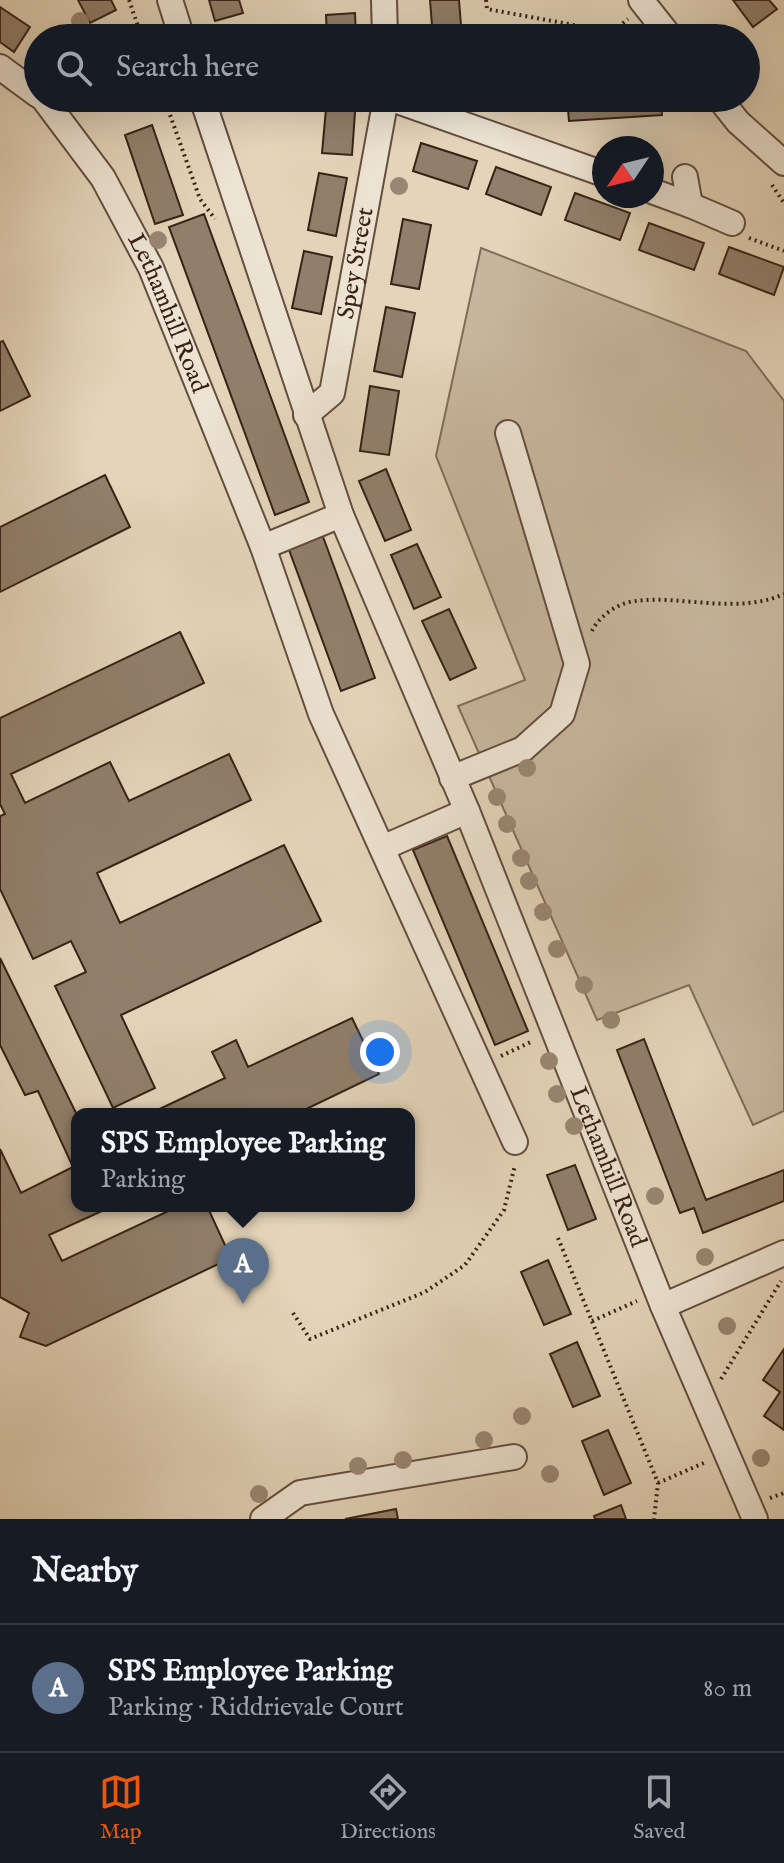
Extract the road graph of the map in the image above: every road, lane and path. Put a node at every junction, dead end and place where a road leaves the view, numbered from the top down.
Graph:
1 (129, 0) edge
2 (170, 0) edge
3 (384, 0) edge
4 (486, 0) edge
5 (644, 3) edge
6 (137, 24) edge
7 (178, 24) edge
8 (385, 24) edge
9 (569, 24) edge
10 (621, 24) edge
11 (660, 24) edge
12 (0, 67) edge
13 (24, 84) edge
14 (52, 112) edge
15 (207, 112) edge
16 (385, 112) edge
17 (428, 112) edge
18 (730, 112) edge
19 (784, 163) edge
20 (592, 170) edge
21 (685, 177) dead end
22 (664, 195) edge
23 (690, 205) junction
24 (732, 223) joint
25 (784, 251) edge
26 (306, 415) junction
27 (508, 433) dead end
28 (341, 515) junction
29 (263, 547) junction
30 (784, 594) edge
31 (577, 664) junction
32 (452, 778) junction
33 (467, 811) junction
34 (382, 848) junction
35 (515, 1142) joint
36 (558, 1238) dead end
37 (784, 1253) edge
38 (784, 1276) edge
39 (660, 1300) junction
40 (293, 1313) dead end
41 (592, 1321) junction
42 (705, 1405) junction
43 (727, 1454) junction
44 (514, 1457) dead end
45 (658, 1483) junction
46 (263, 1519) edge
47 (654, 1519) edge
48 (755, 1519) edge

1 - 6 path
2 - 7 street
3 - 8 street
4 - 9 path
5 - 10 path
5 - 11 street
12 - 13 street, Lethamhill Road
14 - 29 street, Lethamhill Road
15 - 26 street, Lethamhill Road
16 - 26 street, Spey Street
17 - 20 street, Spey Street
18 - 19 street
21 - 23 street
22 - 23 street
23 - 24 street
24 - 25 path
26 - 28 street, Lethamhill Road
27 - 31 street
28 - 29 street
28 - 32 street, Lethamhill Road
29 - 34 street, Lethamhill Road
30 - 31 path
31 - 32 street
32 - 33 street, Lethamhill Road
33 - 34 street
33 - 39 street, Lethamhill Road
34 - 35 street, Lethamhill Road
35 - 40 path
36 - 41 path
37 - 39 street
38 - 42 path
39 - 41 path
39 - 42 street, Lethamhill Road
41 - 45 path
42 - 43 street, Lethamhill Road
43 - 45 path
43 - 48 street, Lethamhill Road
44 - 46 street
45 - 47 path

